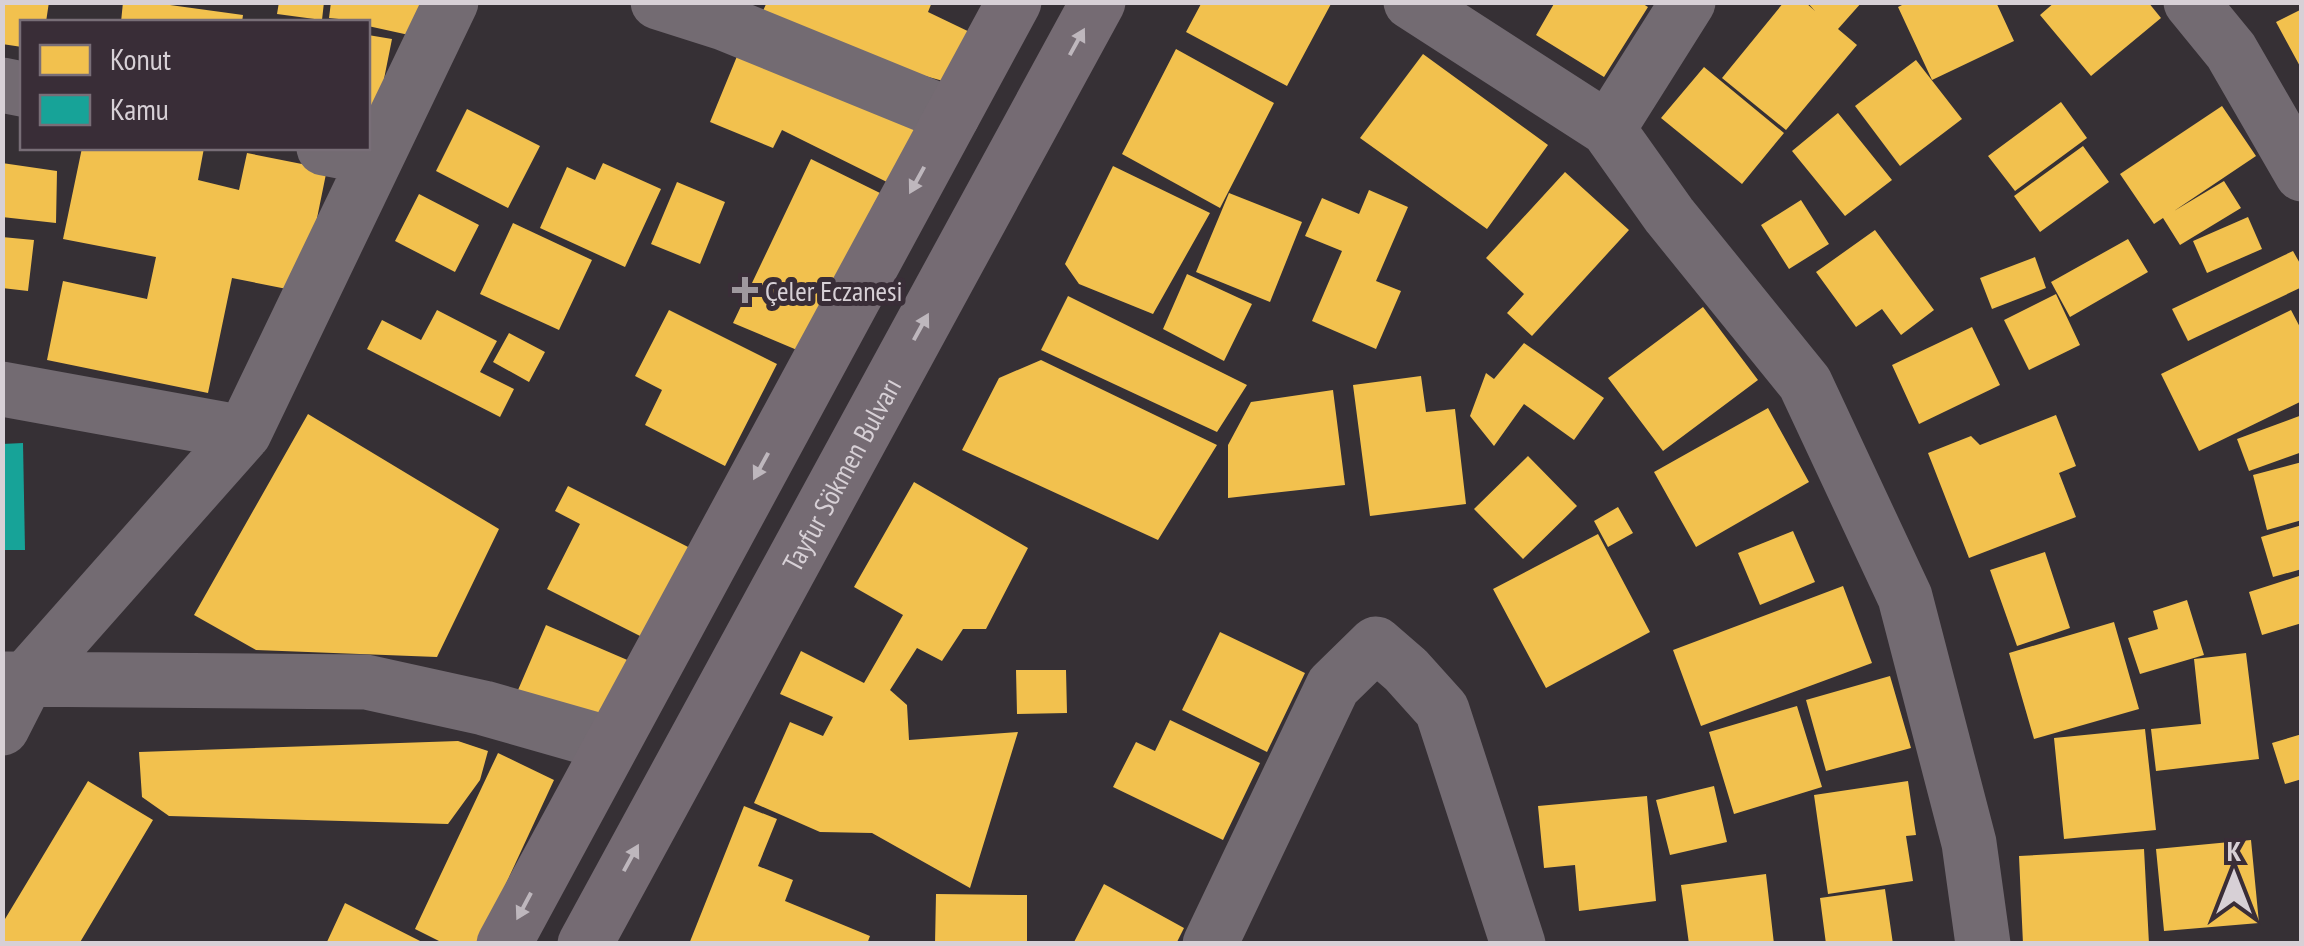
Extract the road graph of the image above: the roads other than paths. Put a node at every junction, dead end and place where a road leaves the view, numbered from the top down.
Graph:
1 (451, 2) edge
2 (658, 2) edge
3 (1014, 2) edge
4 (1098, 2) edge
5 (1410, 2) edge
6 (1688, 2) edge
7 (2191, 2) edge
8 (952, 116) junction
9 (370, 122) edge
10 (1608, 128) junction
11 (350, 152) edge
12 (2302, 174) edge
13 (2, 389) edge
14 (244, 434) junction
15 (15, 678) edge
16 (2, 728) edge
17 (610, 744) junction
18 (593, 941) edge
19 (504, 944) edge
20 (1210, 944) edge
21 (1518, 944) edge
22 (1984, 944) edge

1 - 9 street
2 - 8 street
3 - 8 main road
18 -> 4 main road, Tayfur Sökmen Bulvarı
5 - 10 street
6 - 10 street
7 - 12 street
8 -> 17 main road
10 - 22 street
11 - 14 street
13 - 14 street
14 - 15 street
15 - 16 street
15 - 17 street
17 -> 19 main road
20 - 21 street

